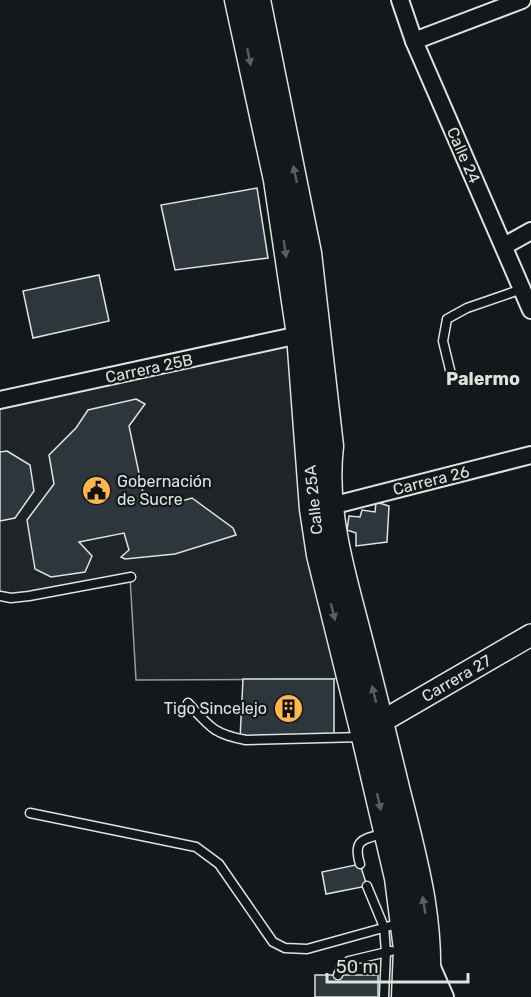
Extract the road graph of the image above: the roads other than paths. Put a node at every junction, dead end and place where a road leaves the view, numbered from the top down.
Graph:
1 (237, 0) edge
2 (258, 0) edge
3 (399, 0) edge
4 (522, 0) edge
5 (414, 41) junction
6 (531, 231) edge
7 (504, 246) junction
8 (522, 289) junction
9 (531, 310) edge
10 (299, 335) junction
11 (451, 374) dead end
12 (0, 400) edge
13 (531, 455) edge
14 (328, 472) junction
15 (331, 506) junction
16 (130, 577) dead end
17 (0, 596) edge
18 (531, 635) edge
19 (188, 703) dead end
20 (373, 729) junction
21 (30, 813) dead end
22 (386, 833) junction
23 (360, 864) dead end
24 (367, 886) dead end
25 (394, 925) junction
26 (396, 950) junction
27 (430, 963) junction
28 (338, 975) dead end
29 (384, 997) edge
30 (404, 997) edge
31 (427, 997) edge
32 (445, 997) edge

1 -> 10 main road, Calle 25A
14 -> 2 main road, Calle 25A
3 - 5 street, Calle 24
4 - 5 street
5 - 7 street, Calle 24
6 - 7 street
7 - 8 street, Calle 24
8 - 9 street, Calle 24
8 - 11 lane
10 - 12 street, Carrera 25B
10 - 14 main road
10 -> 20 main road, Calle 25A
13 - 15 street, Carrera 26
14 - 15 main road, Calle 25A
20 -> 15 main road, Calle 25A
16 - 17 lane
18 - 20 street, Carrera 27
19 - 20 lane
20 -> 22 main road, Calle 25A
27 -> 20 main road, Calle 25A
21 - 25 lane
22 - 23 lane
22 - 25 main road, Calle 25A
24 - 25 lane
25 - 26 main road, Calle 25A
26 - 28 lane
26 - 29 lane
26 - 30 main road, Calle 25A
27 - 31 main road, Calle 25A
27 - 32 street

